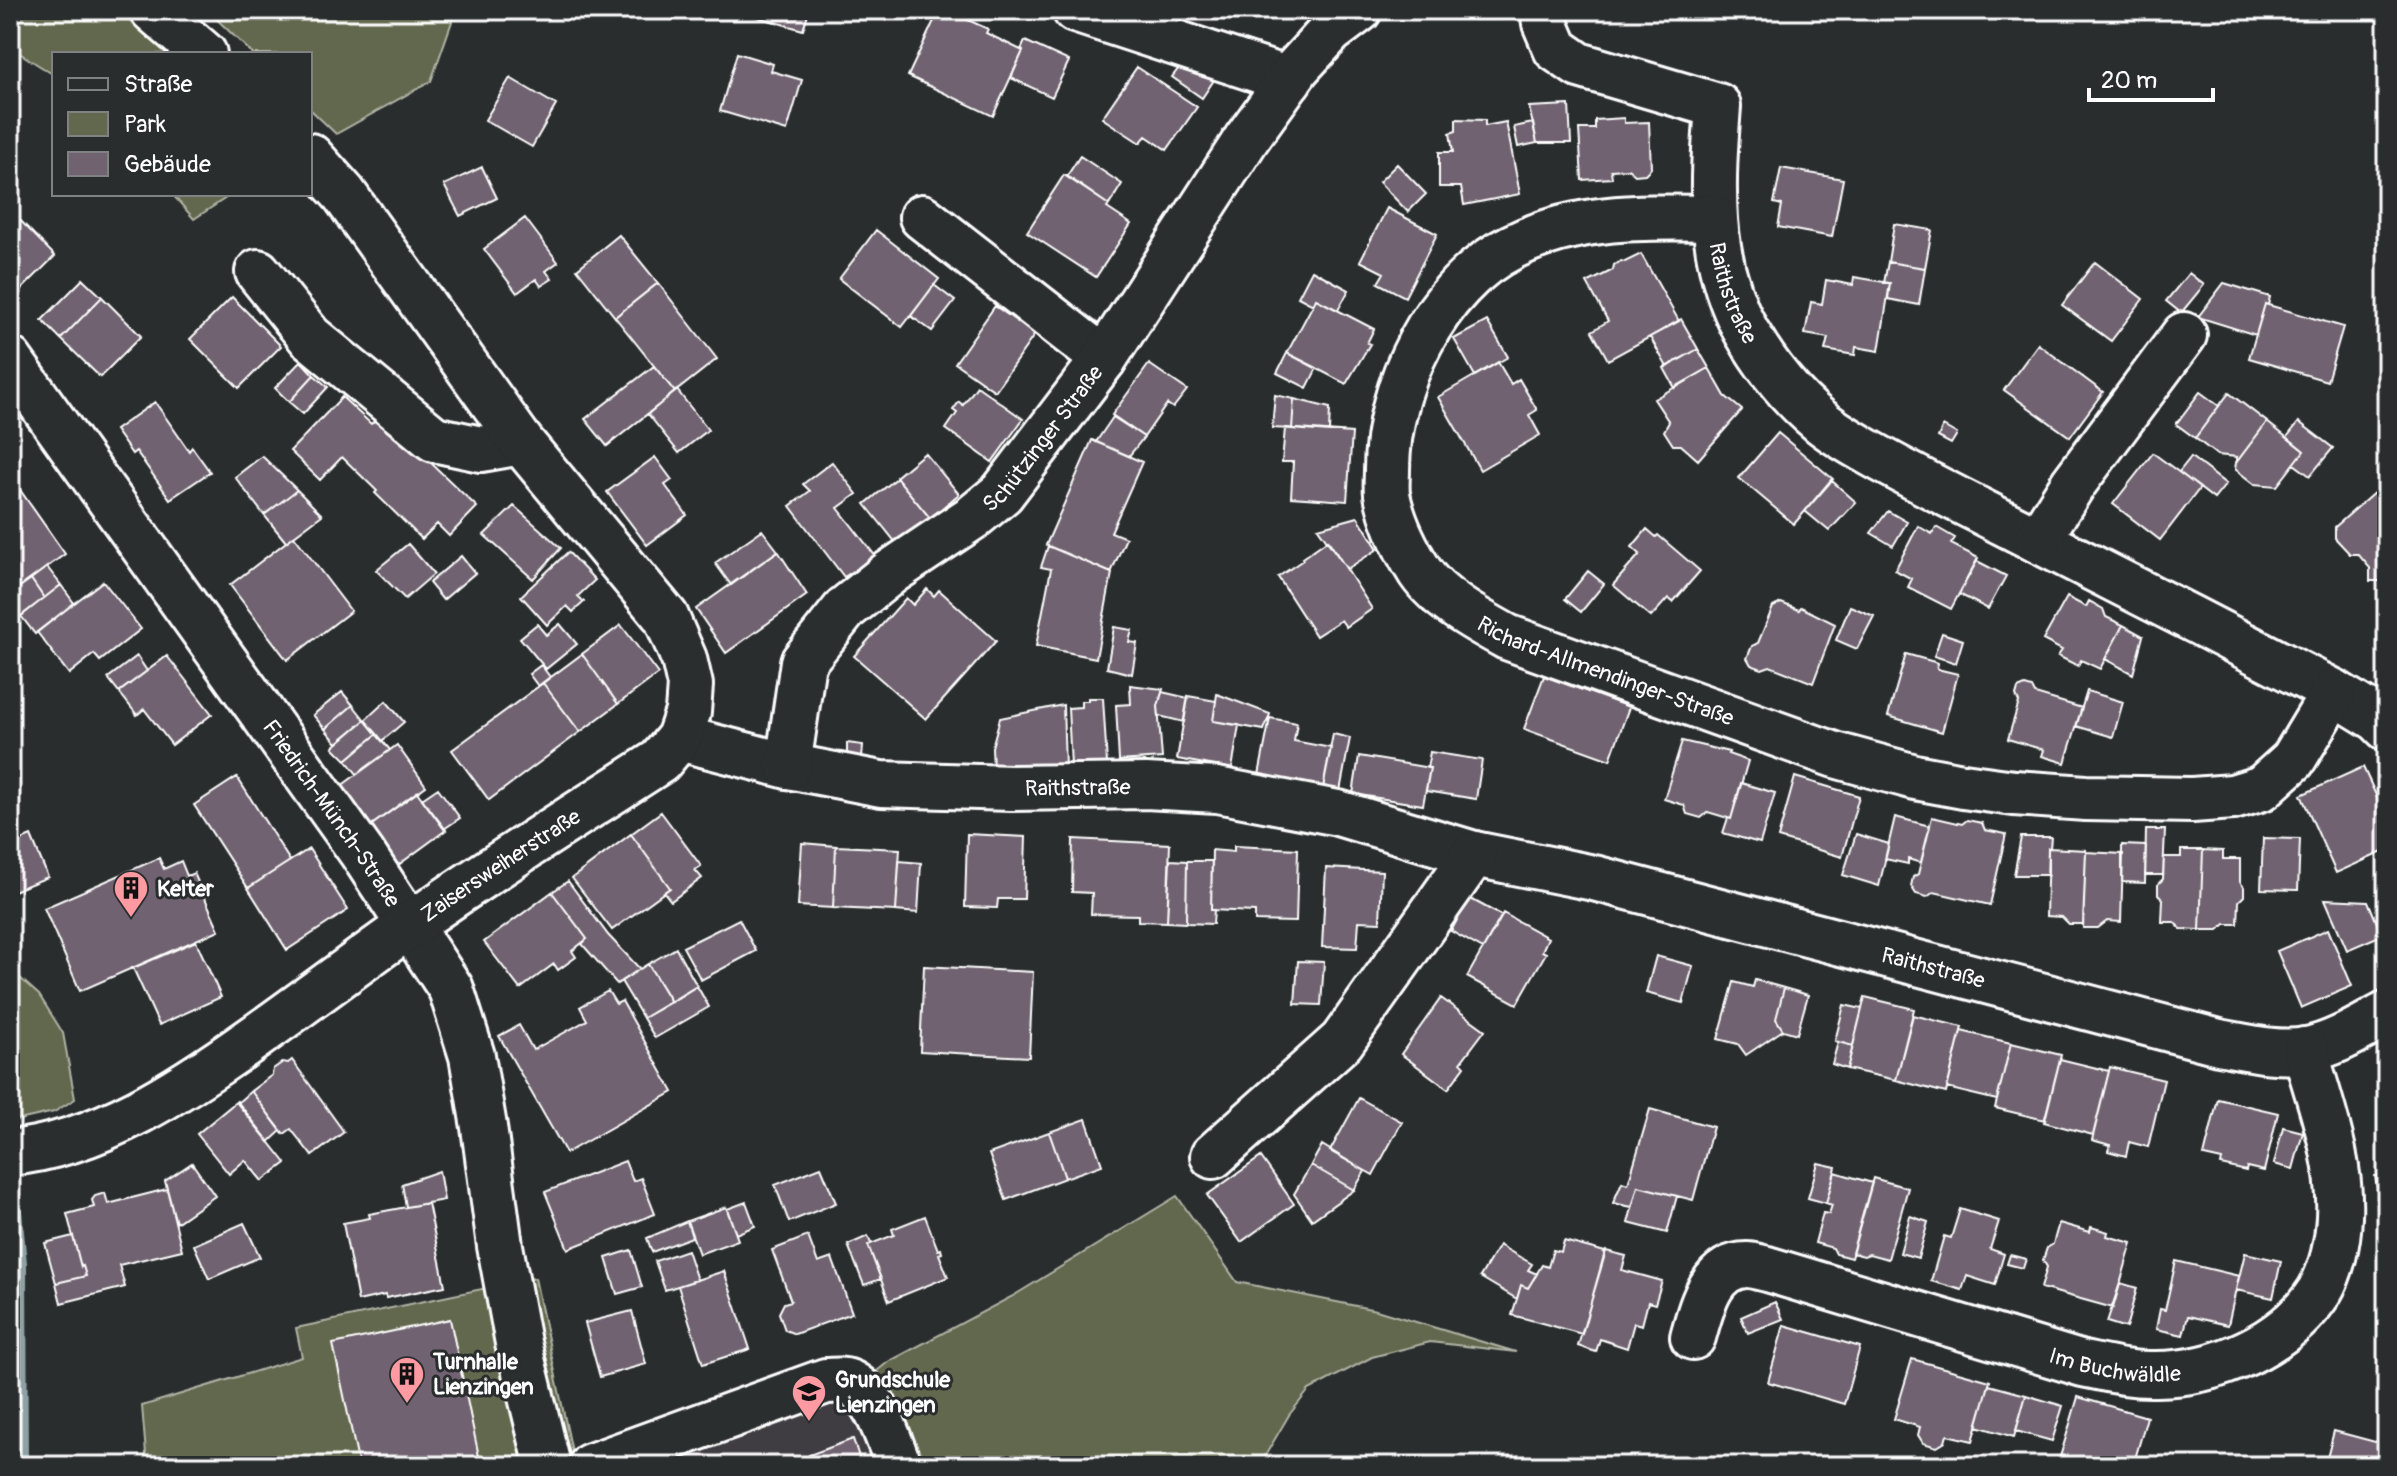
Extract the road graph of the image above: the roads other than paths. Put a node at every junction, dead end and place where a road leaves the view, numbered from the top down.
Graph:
1 (153, 10) edge
2 (1075, 10) edge
3 (1359, 10) edge
4 (1543, 10) edge
5 (202, 52) edge
6 (1289, 80) junction
7 (312, 158) edge
8 (922, 217) dead end
9 (1713, 218) junction
10 (258, 272) dead end
11 (2184, 335) dead end
12 (1104, 359) junction
13 (10, 360) edge
14 (521, 442) junction
15 (2038, 540) junction
16 (2334, 692) junction
17 (2384, 716) edge
18 (679, 738) junction
19 (788, 766) junction
20 (1474, 854) junction
21 (408, 926) junction
22 (2387, 1014) edge
23 (2305, 1050) junction
24 (12, 1153) edge
25 (1213, 1156) dead end
26 (1693, 1337) dead end
27 (548, 1466) edge
28 (591, 1466) edge
29 (899, 1466) edge

1 - 5 street
2 - 6 street
3 - 6 street, Schützinger Straße
4 - 9 street, Raithstraße
6 - 12 street, Schützinger Straße
7 - 14 street, Zaisersweiherstraße
8 - 12 street
9 - 15 street, Raithstraße
9 - 16 street, Richard-Allmendinger-Straße
10 - 14 street
11 - 15 street
12 - 19 street, Schützinger Straße
13 - 21 street, Friedrich-Münch-Straße
14 - 18 street, Zaisersweiherstraße
15 - 16 street, Raithstraße
16 - 17 street, Raithstraße
18 - 19 street, Raithstraße
18 - 21 street, Zaisersweiherstraße
19 - 20 street, Raithstraße
20 - 23 street, Raithstraße
20 - 25 street
21 - 24 street, Zaisersweiherstraße
21 - 27 street, Friedrich-Münch-Straße
22 - 23 street, Raithstraße
23 - 26 street, Im Buchwäldle
28 - 29 street

